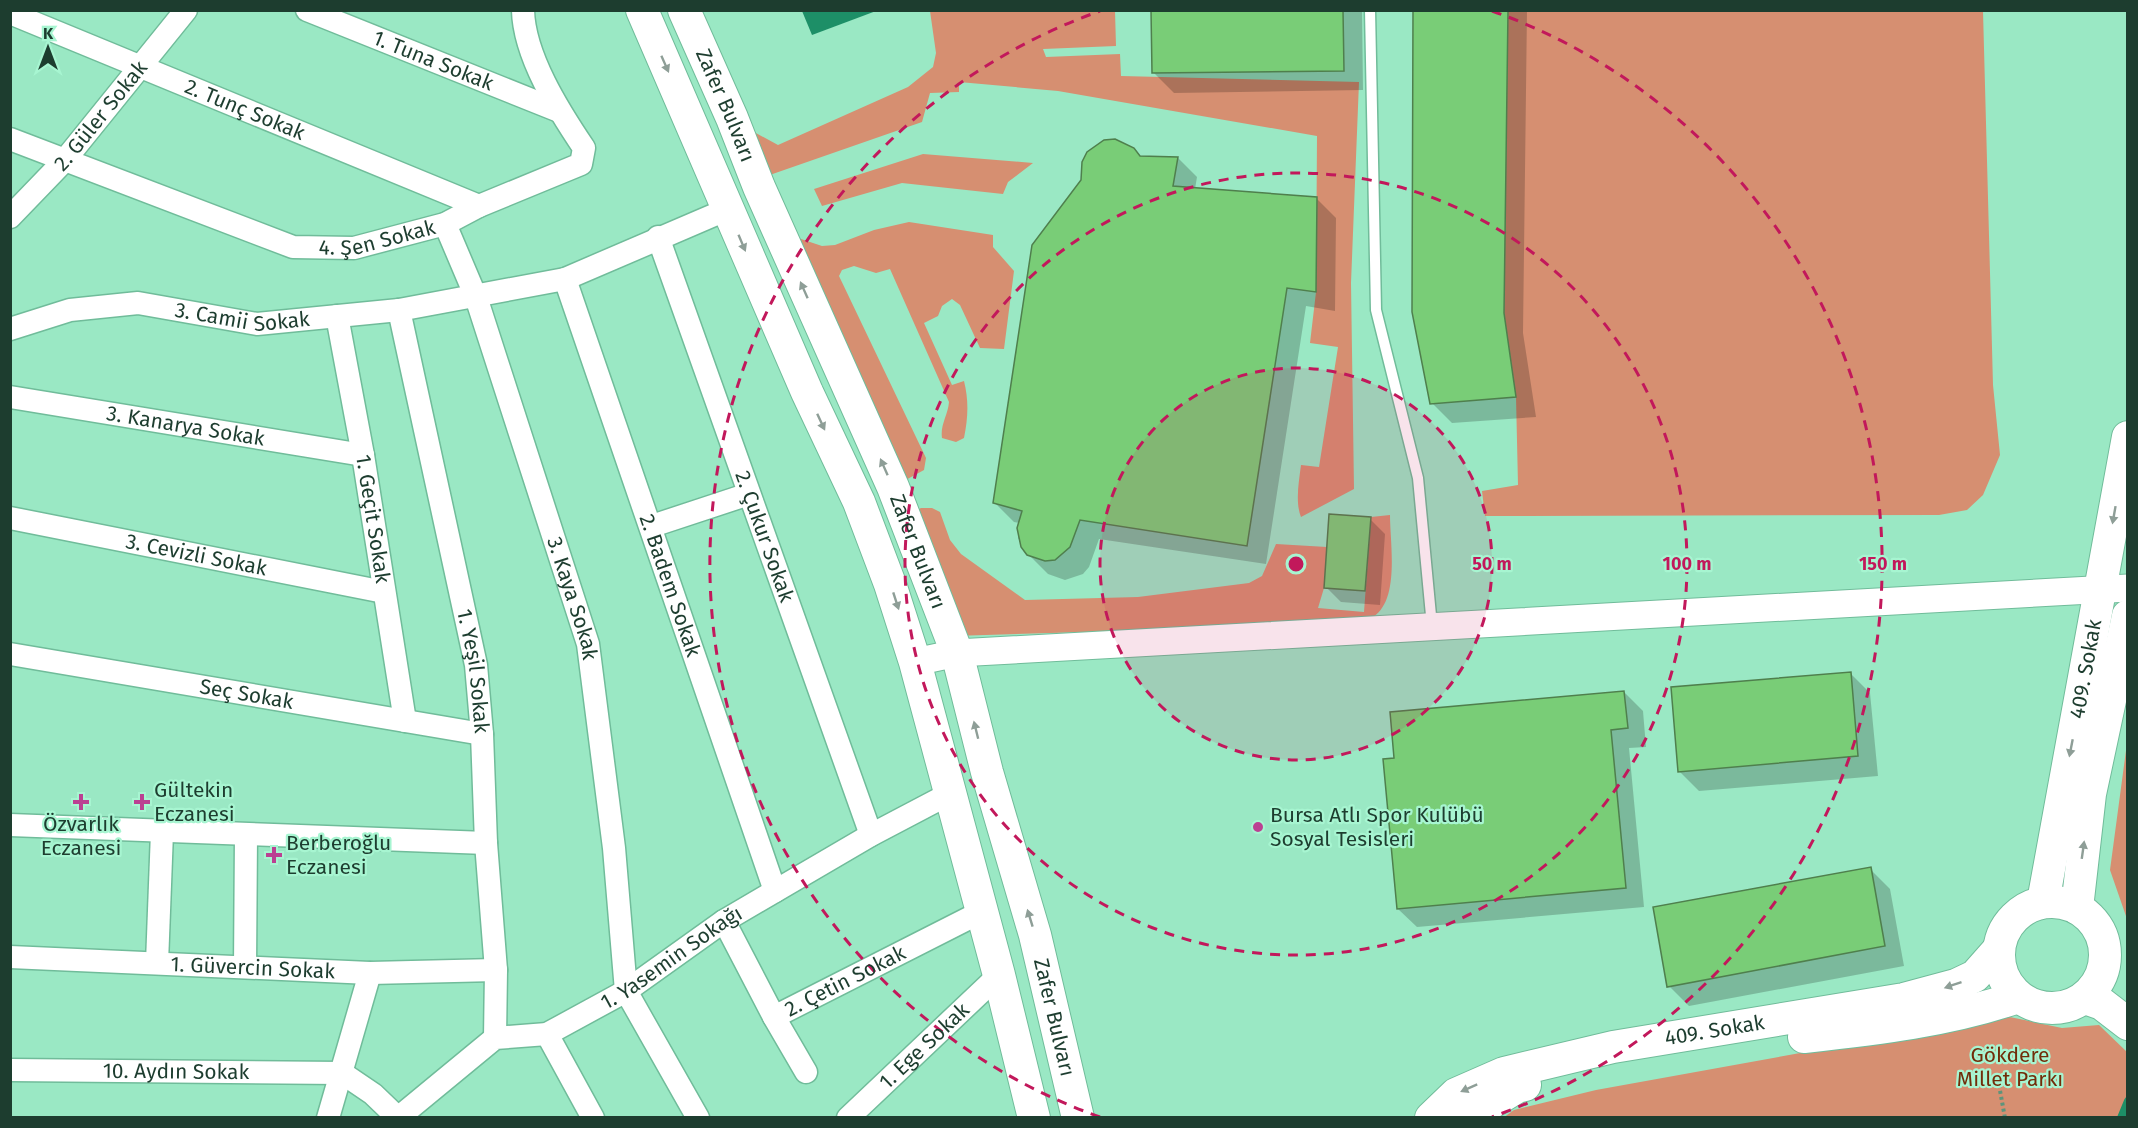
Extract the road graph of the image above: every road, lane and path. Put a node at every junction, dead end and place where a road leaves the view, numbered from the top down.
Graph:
1 (186, 10) edge
2 (307, 10) edge
3 (523, 10) edge
4 (642, 10) edge
5 (684, 10) edge
6 (1370, 10) edge
7 (10, 13) edge
8 (140, 68) junction
9 (560, 111) junction
10 (10, 139) edge
11 (64, 161) junction
12 (479, 206) junction
13 (728, 209) junction
14 (10, 217) edge
15 (445, 224) junction
16 (658, 237) junction
17 (565, 279) junction
18 (476, 297) junction
19 (399, 310) junction
20 (337, 316) junction
21 (10, 329) edge
22 (10, 397) edge
23 (2127, 436) edge
24 (363, 455) junction
25 (749, 494) junction
26 (10, 518) edge
27 (652, 526) junction
28 (2115, 589) edge
29 (384, 592) junction
30 (2127, 616) edge
31 (1432, 627) junction
32 (957, 653) junction
33 (10, 654) edge
34 (915, 662) junction
35 (405, 721) junction
36 (482, 734) junction
37 (949, 794) junction
38 (10, 825) edge
39 (162, 832) junction
40 (246, 835) junction
41 (872, 835) junction
42 (486, 843) junction
43 (775, 891) junction
44 (2043, 902) junction
45 (2077, 908) junction
46 (981, 912) junction
47 (724, 921) junction
48 (1998, 950) junction
49 (10, 957) edge
50 (2118, 960) edge
51 (157, 963) junction
52 (245, 967) junction
53 (496, 970) junction
54 (370, 973) junction
55 (999, 975) junction
56 (626, 991) junction
57 (2018, 997) junction
58 (2093, 1001) junction
59 (774, 1017) junction
60 (2127, 1024) edge
61 (547, 1034) junction
62 (495, 1038) junction
63 (10, 1070) edge
64 (806, 1072) dead end
65 (342, 1073) junction
66 (1999, 1085) dead end
67 (328, 1118) edge
68 (398, 1118) edge
69 (594, 1118) edge
70 (698, 1118) edge
71 (848, 1118) edge
72 (1034, 1118) edge
73 (1078, 1118) edge
74 (1431, 1118) edge
75 (1466, 1118) edge
76 (2006, 1118) edge

1 - 8 street, 2. Güler Sokak
2 - 9 street, 1. Tuna Sokak
3 - 9 street, 4. Şen Sokak
4 -> 13 main road, Zafer Bulvarı
32 -> 5 main road, Zafer Bulvarı
6 - 31 lane
7 - 8 street, 2. Tunç Sokak
8 - 11 street, 2. Güler Sokak
8 - 12 street, 2. Tunç Sokak
9 - 12 street, 4. Şen Sokak
10 - 11 street, 4. Şen Sokak
11 - 14 street, 2. Güler Sokak
11 - 15 street, 4. Şen Sokak
12 - 15 street, 4. Şen Sokak
13 - 16 street
13 -> 34 main road, Zafer Bulvarı
15 - 18 street, 3. Kaya Sokak
16 - 17 street
16 - 25 street, 2. Çukur Sokak
17 - 18 street
17 - 27 street, 2. Badem Sokak
18 - 19 street, 3. Camii Sokak
18 - 56 street, 3. Kaya Sokak
19 - 20 street, 3. Camii Sokak
19 - 36 street, 1. Yeşil Sokak
20 - 21 street, 3. Camii Sokak
20 - 24 street, 1. Geçit Sokak
22 - 24 street, 3. Kanarya Sokak
23 -> 28 main road, 409. Sokak
24 - 29 street, 1. Geçit Sokak
25 - 27 street
25 - 41 street, 2. Çukur Sokak
26 - 29 street, 3. Cevizli Sokak
27 - 43 street, 2. Badem Sokak
28 - 31 street
28 -> 44 main road, 409. Sokak
29 - 35 street, 1. Geçit Sokak
45 -> 30 main road, 409. Sokak
31 - 32 street
32 - 34 street
73 -> 32 main road, Zafer Bulvarı
33 - 35 street, Seç Sokak
34 - 37 main road, Zafer Bulvarı
35 - 36 street, Seç Sokak
36 - 42 street, 1. Yeşil Sokak
37 - 41 street, 1. Yasemin Sokağı
37 - 46 main road, Zafer Bulvarı
38 - 39 street
39 - 40 street
39 - 51 street
40 - 42 street
40 - 52 street
41 - 43 street, 1. Yasemin Sokağı
42 - 53 street, 1. Yeşil Sokak
43 - 47 street, 1. Yasemin Sokağı
44 - 45 main road
44 - 48 main road
45 - 50 main road
46 - 55 main road, Zafer Bulvarı
46 - 59 street, 2. Çetin Sokak
47 - 56 street, 1. Yasemin Sokağı
47 - 59 street, 2. Çetin Sokak
48 - 57 main road
48 -> 74 main road, 409. Sokak
49 - 51 street, 1. Güvercin Sokak
50 - 58 main road
51 - 52 street, 1. Güvercin Sokak
52 - 54 street, 1. Güvercin Sokak
53 - 54 street, 1. Güvercin Sokak
53 - 62 street, 1. Yeşil Sokak
54 - 65 street
55 - 71 street, 1. Ege Sokak
55 - 72 main road, Zafer Bulvarı
56 - 61 street, 1. Yasemin Sokağı
56 - 70 street
57 - 58 main road
57 - 75 main road, 409. Sokak
58 - 60 main road
59 - 64 street
61 - 62 street, 1. Yasemin Sokağı
61 - 69 street
62 - 68 street
63 - 65 street, 10. Aydın Sokak
65 - 67 street
65 - 68 street
66 - 76 path

